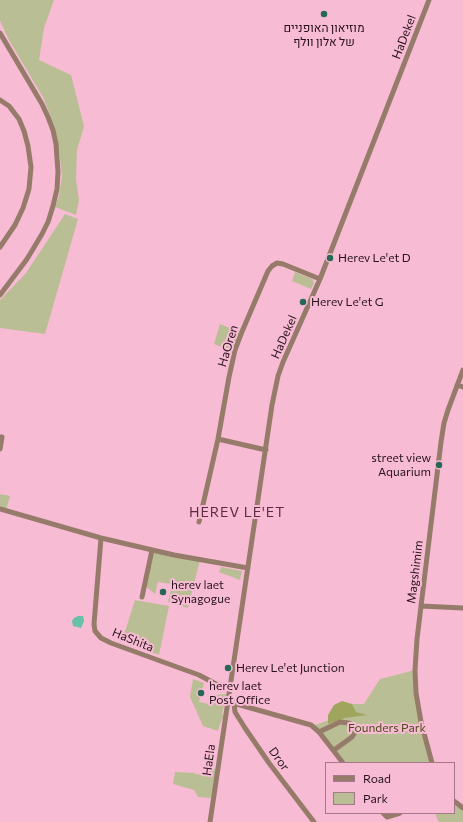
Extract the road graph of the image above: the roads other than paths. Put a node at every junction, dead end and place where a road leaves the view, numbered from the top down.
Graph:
1 (429, 0) edge
2 (0, 33) edge
3 (0, 100) edge
4 (0, 237) edge
5 (6, 239) junction
6 (0, 247) edge
7 (320, 279) junction
8 (0, 295) edge
9 (463, 370) edge
10 (457, 385) junction
11 (463, 387) edge
12 (0, 437) edge
13 (218, 439) junction
14 (0, 449) edge
15 (266, 450) junction
16 (0, 509) edge
17 (199, 522) dead end
18 (101, 538) junction
19 (152, 550) junction
20 (248, 568) junction
21 (142, 597) dead end
22 (421, 606) junction
23 (463, 608) edge
24 (230, 687) junction
25 (228, 701) junction
26 (234, 703) junction
27 (320, 732) junction
28 (334, 750) junction
29 (342, 762) edge
30 (432, 762) edge
31 (455, 802) edge
32 (463, 808) edge
33 (384, 814) edge
34 (397, 814) edge
35 (210, 822) edge
36 (314, 822) edge

1 - 7 street, HaDekel
2 - 8 street
3 - 5 street
4 - 5 street
5 - 6 street
7 - 13 street, HaOren
7 - 15 street, HaDekel
9 - 10 street, Magshimim
10 - 11 street
10 - 22 street, Magshimim
12 - 14 street
13 - 15 street
13 - 17 street
15 - 20 street, HaDekel
16 - 18 street
18 - 19 street
18 - 24 street, HaShita
19 - 20 street
19 - 21 street
20 - 24 street, HaDekel
22 - 23 street
22 - 30 street, Magshimim
24 - 25 street, HaDekel
25 - 26 street
25 - 35 street, HaEla
26 - 27 street
26 - 36 street, Dror
27 - 28 street
27 - 28 street
28 - 29 street
31 - 32 street
33 - 34 street

